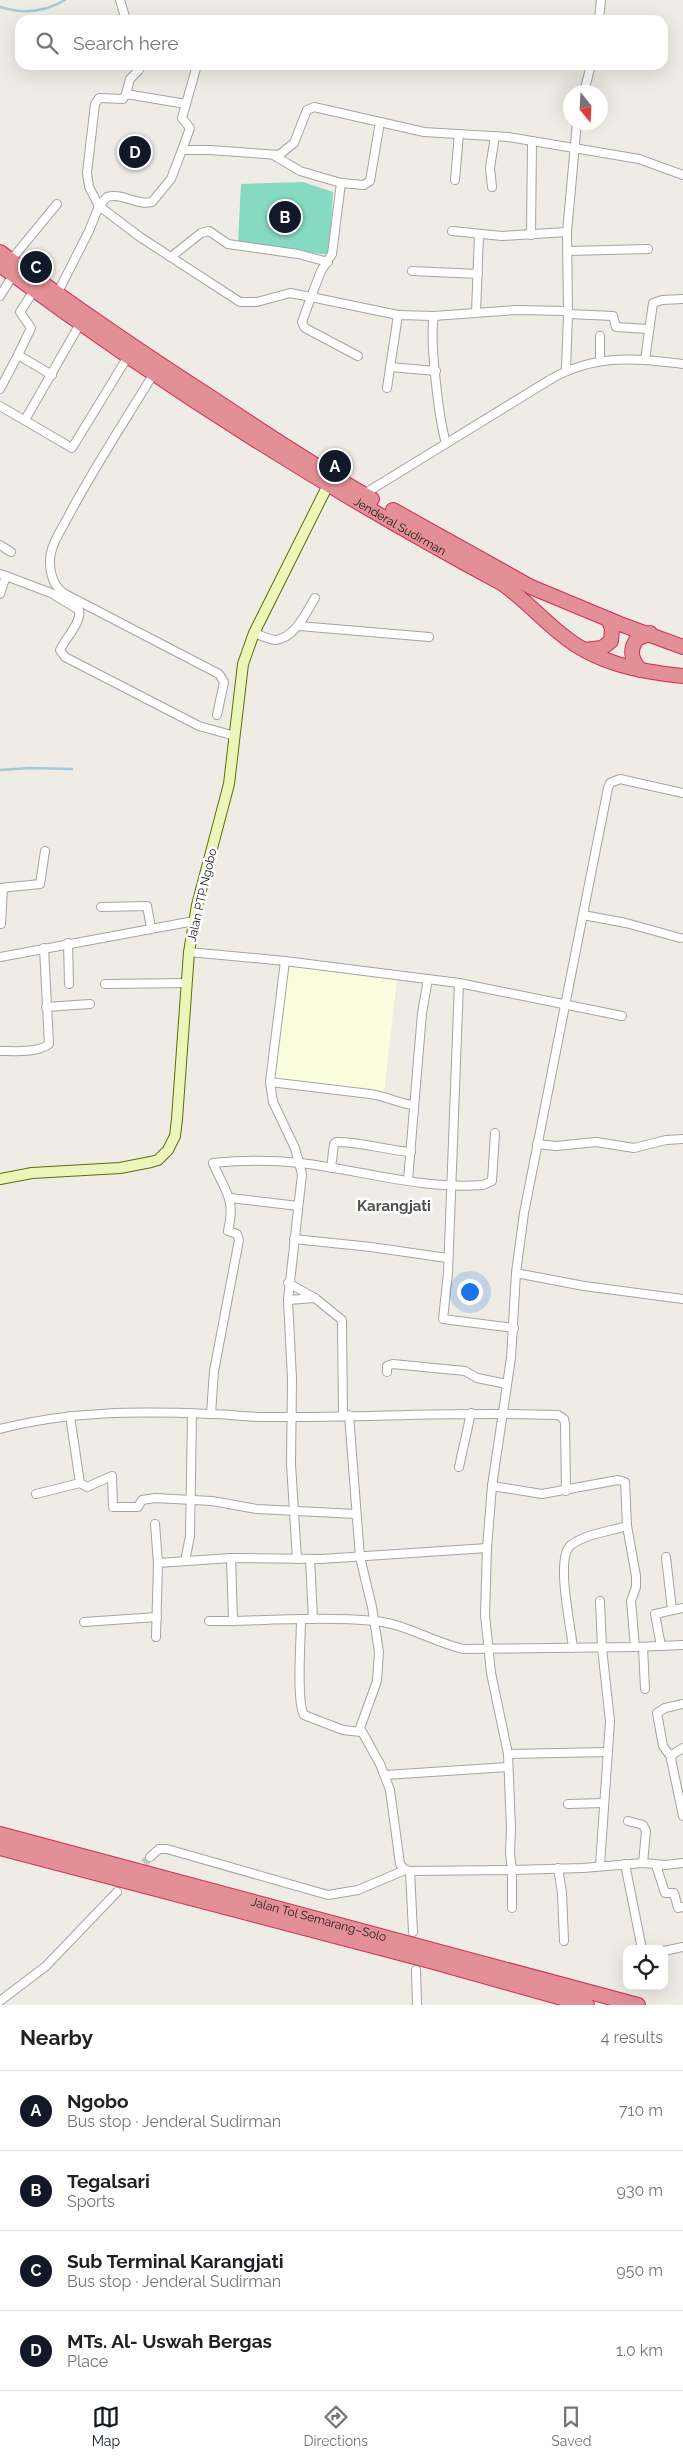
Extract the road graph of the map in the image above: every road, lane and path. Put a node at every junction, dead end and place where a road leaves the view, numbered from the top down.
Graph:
1 (120, 0) edge
2 (601, 0) edge
3 (124, 15) edge
4 (600, 15) edge
5 (138, 70) edge
6 (196, 70) edge
7 (589, 70) edge
8 (586, 85) edge
9 (126, 94) junction
10 (186, 104) junction
11 (380, 122) junction
12 (576, 130) edge
13 (459, 134) junction
14 (495, 136) junction
15 (532, 141) junction
16 (573, 148) junction
17 (182, 150) junction
18 (275, 156) junction
19 (683, 175) edge
20 (455, 180) dead end
21 (341, 182) junction
22 (492, 187) dead end
23 (57, 204) dead end
24 (100, 206) junction
25 (452, 231) dead end
26 (567, 232) junction
27 (479, 234) junction
28 (531, 235) junction
29 (648, 249) dead end
30 (567, 251) junction
31 (171, 257) junction
32 (4, 259) edge
33 (328, 262) junction
34 (412, 271) dead end
35 (13, 274) junction
36 (478, 274) junction
37 (35, 289) junction
38 (57, 294) junction
39 (0, 296) edge
40 (311, 297) junction
41 (683, 299) edge
42 (476, 313) junction
43 (568, 313) junction
44 (398, 315) junction
45 (434, 316) junction
46 (81, 322) junction
47 (648, 329) junction
48 (600, 336) dead end
49 (131, 351) junction
50 (18, 355) junction
51 (358, 356) dead end
52 (600, 360) junction
53 (645, 360) junction
54 (683, 364) edge
55 (390, 367) junction
56 (566, 370) junction
57 (436, 371) junction
58 (154, 373) junction
59 (52, 375) junction
60 (387, 388) dead end
61 (0, 389) edge
62 (0, 406) edge
63 (25, 420) junction
64 (446, 444) junction
65 (328, 485) junction
66 (364, 494) junction
67 (0, 546) edge
68 (11, 552) dead end
69 (3, 575) edge
70 (0, 594) edge
71 (315, 598) dead end
72 (608, 619) junction
73 (298, 626) junction
74 (254, 633) junction
75 (650, 633) junction
76 (429, 638) dead end
77 (683, 647) edge
78 (583, 650) junction
79 (640, 670) junction
80 (683, 676) edge
81 (216, 715) dead end
82 (235, 736) junction
83 (683, 793) edge
84 (45, 852) dead end
85 (2, 888) edge
86 (101, 907) dead end
87 (584, 916) junction
88 (194, 921) junction
89 (1, 924) dead end
90 (151, 928) junction
91 (680, 938) dead end
92 (68, 943) junction
93 (44, 948) junction
94 (189, 952) junction
95 (0, 958) edge
96 (285, 961) junction
97 (428, 979) junction
98 (186, 983) junction
99 (459, 983) junction
100 (69, 984) dead end
101 (105, 984) dead end
102 (564, 1003) junction
103 (90, 1004) dead end
104 (46, 1007) junction
105 (622, 1016) dead end
106 (0, 1051) edge
107 (270, 1082) junction
108 (413, 1105) junction
109 (496, 1133) dead end
110 (683, 1139) edge
111 (537, 1144) junction
112 (411, 1152) junction
113 (301, 1163) junction
114 (331, 1168) junction
115 (0, 1179) edge
116 (408, 1180) junction
117 (450, 1184) junction
118 (230, 1198) junction
119 (298, 1206) junction
120 (294, 1239) junction
121 (447, 1258) junction
122 (516, 1273) junction
123 (288, 1283) junction
124 (315, 1298) junction
125 (683, 1299) edge
126 (288, 1300) junction
127 (514, 1328) junction
128 (387, 1372) dead end
129 (508, 1384) junction
130 (471, 1413) junction
131 (502, 1413) junction
132 (192, 1414) junction
133 (211, 1414) junction
134 (346, 1415) junction
135 (70, 1416) junction
136 (292, 1416) junction
137 (0, 1429) edge
138 (459, 1467) dead end
139 (80, 1483) junction
140 (492, 1486) junction
141 (566, 1491) junction
142 (36, 1494) dead end
143 (190, 1500) junction
144 (294, 1510) junction
145 (356, 1514) junction
146 (155, 1524) dead end
147 (627, 1526) junction
148 (487, 1548) junction
149 (360, 1557) junction
150 (666, 1557) dead end
151 (231, 1558) junction
152 (297, 1559) junction
153 (310, 1559) junction
154 (185, 1561) junction
155 (158, 1564) junction
156 (600, 1601) dead end
157 (683, 1608) edge
158 (672, 1610) junction
159 (156, 1617) junction
160 (313, 1619) junction
161 (301, 1620) junction
162 (209, 1621) dead end
163 (233, 1621) junction
164 (375, 1621) junction
165 (84, 1622) dead end
166 (156, 1637) dead end
167 (683, 1645) edge
168 (661, 1646) junction
169 (635, 1647) junction
170 (643, 1647) junction
171 (573, 1648) junction
172 (602, 1648) junction
173 (488, 1649) junction
174 (646, 1689) dead end
175 (683, 1704) edge
176 (360, 1732) junction
177 (683, 1748) edge
178 (608, 1752) junction
179 (508, 1754) junction
180 (671, 1757) junction
181 (508, 1767) junction
182 (385, 1775) junction
183 (604, 1803) junction
184 (568, 1804) dead end
185 (682, 1806) edge
186 (683, 1816) edge
187 (628, 1820) dead end
188 (0, 1834) edge
189 (0, 1848) edge
190 (150, 1858) tunnel mouth
191 (643, 1863) junction
192 (683, 1863) edge
193 (625, 1864) junction
194 (656, 1865) junction
195 (600, 1866) junction
196 (558, 1868) junction
197 (512, 1870) junction
198 (407, 1871) junction
199 (117, 1892) dead end
200 (683, 1907) edge
201 (512, 1908) dead end
202 (413, 1932) dead end
203 (564, 1941) dead end
204 (641, 1945) edge
205 (683, 1947) edge
206 (668, 1950) edge
207 (416, 1970) dead end
208 (0, 2001) edge
209 (417, 2005) edge
210 (587, 2005) edge
211 (638, 2005) edge

1 - 3 street
2 - 4 street
5 - 9 street
6 - 10 street
7 - 8 street
9 - 10 street
9 - 24 street
10 - 17 street
11 - 13 street
11 - 18 street
11 - 21 street
12 - 16 street
13 - 14 street
13 - 20 street
14 - 15 street
14 - 22 street
15 - 16 street
15 - 28 street
16 - 19 street
16 - 26 street
17 - 18 street
17 - 24 street
18 - 21 street
21 - 33 street
23 - 32 street
24 - 31 street
24 - 38 street
25 - 27 street
26 - 28 street
26 - 30 street
27 - 28 street
27 - 36 street
29 - 30 street
30 - 43 street
31 - 33 street
31 - 40 street
32 - 35 highway, Jenderal Sudirman
32 - 38 highway, Jenderal Sudirman
33 - 40 street
34 - 36 street
35 - 37 highway, Jenderal Sudirman
35 - 39 street
36 - 42 street
37 - 46 highway, Jenderal Sudirman
37 - 50 street
38 - 49 highway, Jenderal Sudirman
40 - 44 street
40 - 51 street
41 - 47 street
42 - 43 street
42 - 45 street
43 - 47 street
43 - 56 street
44 - 45 street
44 - 55 street
45 - 57 street
46 - 49 highway, Jenderal Sudirman
46 - 59 street
47 - 53 street
48 - 52 street
49 - 58 highway, Jenderal Sudirman
49 - 63 street
49 - 66 highway, Jenderal Sudirman
50 - 59 street
50 - 61 street
52 - 53 street
52 - 56 street
53 - 54 street
55 - 57 street
55 - 60 street
56 - 64 street
57 - 64 street
58 - 65 highway, Jenderal Sudirman
58 - 81 street
59 - 63 street
62 - 63 street
64 - 66 street
65 - 74 main road, Jalan PTP Ngobo
65 - 78 highway, Jenderal Sudirman
66 - 72 highway, Jenderal Sudirman
67 - 68 street
69 - 70 street
69 - 82 street
71 - 73 street
72 - 75 highway, Jenderal Sudirman
72 - 78 highway
73 - 74 street
73 - 76 street
74 - 82 main road, Jalan PTP Ngobo
75 - 77 highway, Jenderal Sudirman
75 - 79 highway
78 - 79 highway, Jenderal Sudirman
79 - 80 highway, Jenderal Sudirman
82 - 88 main road, Jalan PTP Ngobo
83 - 87 street
84 - 85 street
85 - 89 street
86 - 90 street
87 - 91 street
87 - 102 street
88 - 90 street
88 - 94 main road, Jalan PTP Ngobo
90 - 92 street
92 - 93 street
92 - 100 street
93 - 95 street
93 - 104 street
94 - 96 street
94 - 98 main road, Jalan PTP Ngobo
96 - 97 street
96 - 107 street
97 - 99 street
97 - 108 street
98 - 101 street
98 - 115 main road, Jalan PTP Ngobo
99 - 102 street
99 - 117 street
102 - 105 street
102 - 111 street
103 - 104 street
104 - 106 street
107 - 108 street
107 - 113 street
108 - 112 street
109 - 117 street
110 - 111 street
111 - 122 street
112 - 114 street
112 - 116 street
113 - 114 street
113 - 118 street
113 - 119 street
114 - 116 street
116 - 117 street
117 - 121 street
118 - 119 street
118 - 133 street
119 - 120 street
120 - 121 street
120 - 123 street
121 - 127 street
122 - 125 street
122 - 127 street
123 - 124 street
123 - 126 street
124 - 126 street
124 - 134 street
126 - 136 street
127 - 129 street
128 - 129 street
129 - 131 street
130 - 131 street
130 - 134 street
130 - 138 street
131 - 140 street
131 - 141 street
132 - 133 street
132 - 135 street
132 - 143 street
133 - 136 street
134 - 136 street
134 - 145 street
135 - 137 street
135 - 139 street
136 - 144 street
139 - 142 street
139 - 143 street
140 - 141 street
140 - 148 street
141 - 147 street
143 - 144 street
143 - 154 street
144 - 145 street
144 - 152 street
145 - 149 street
146 - 155 street
147 - 169 street
147 - 171 street
148 - 149 street
148 - 173 street
149 - 153 street
149 - 164 street
150 - 158 street
151 - 152 street
151 - 154 street
151 - 163 street
152 - 153 street
153 - 160 street
154 - 155 street
155 - 159 street
156 - 172 street
157 - 158 street
158 - 168 street
159 - 165 street
159 - 166 street
160 - 161 street
160 - 164 street
161 - 163 street
161 - 176 street
162 - 163 street
164 - 173 street
164 - 176 street
167 - 168 street
168 - 170 street
169 - 170 street
169 - 172 street
170 - 174 street
171 - 172 street
171 - 173 street
172 - 178 street
173 - 179 street
175 - 180 street
176 - 182 street
177 - 180 street
178 - 179 street
178 - 183 street
179 - 181 street
180 - 185 street
181 - 182 street
181 - 197 street
182 - 198 street
183 - 184 street
183 - 195 street
185 - 186 street
187 - 191 street
188 - 211 highway, Jalan Tol Semarang–Solo
189 - 210 highway, Jalan Tol Semarang–Solo
190 - 198 street
191 - 193 street
191 - 194 street
192 - 194 street
193 - 195 street
193 - 204 street
194 - 200 street
195 - 196 street
196 - 197 street
196 - 203 street
197 - 198 street
197 - 201 street
198 - 202 street
199 - 208 street
205 - 206 street
207 - 209 street

